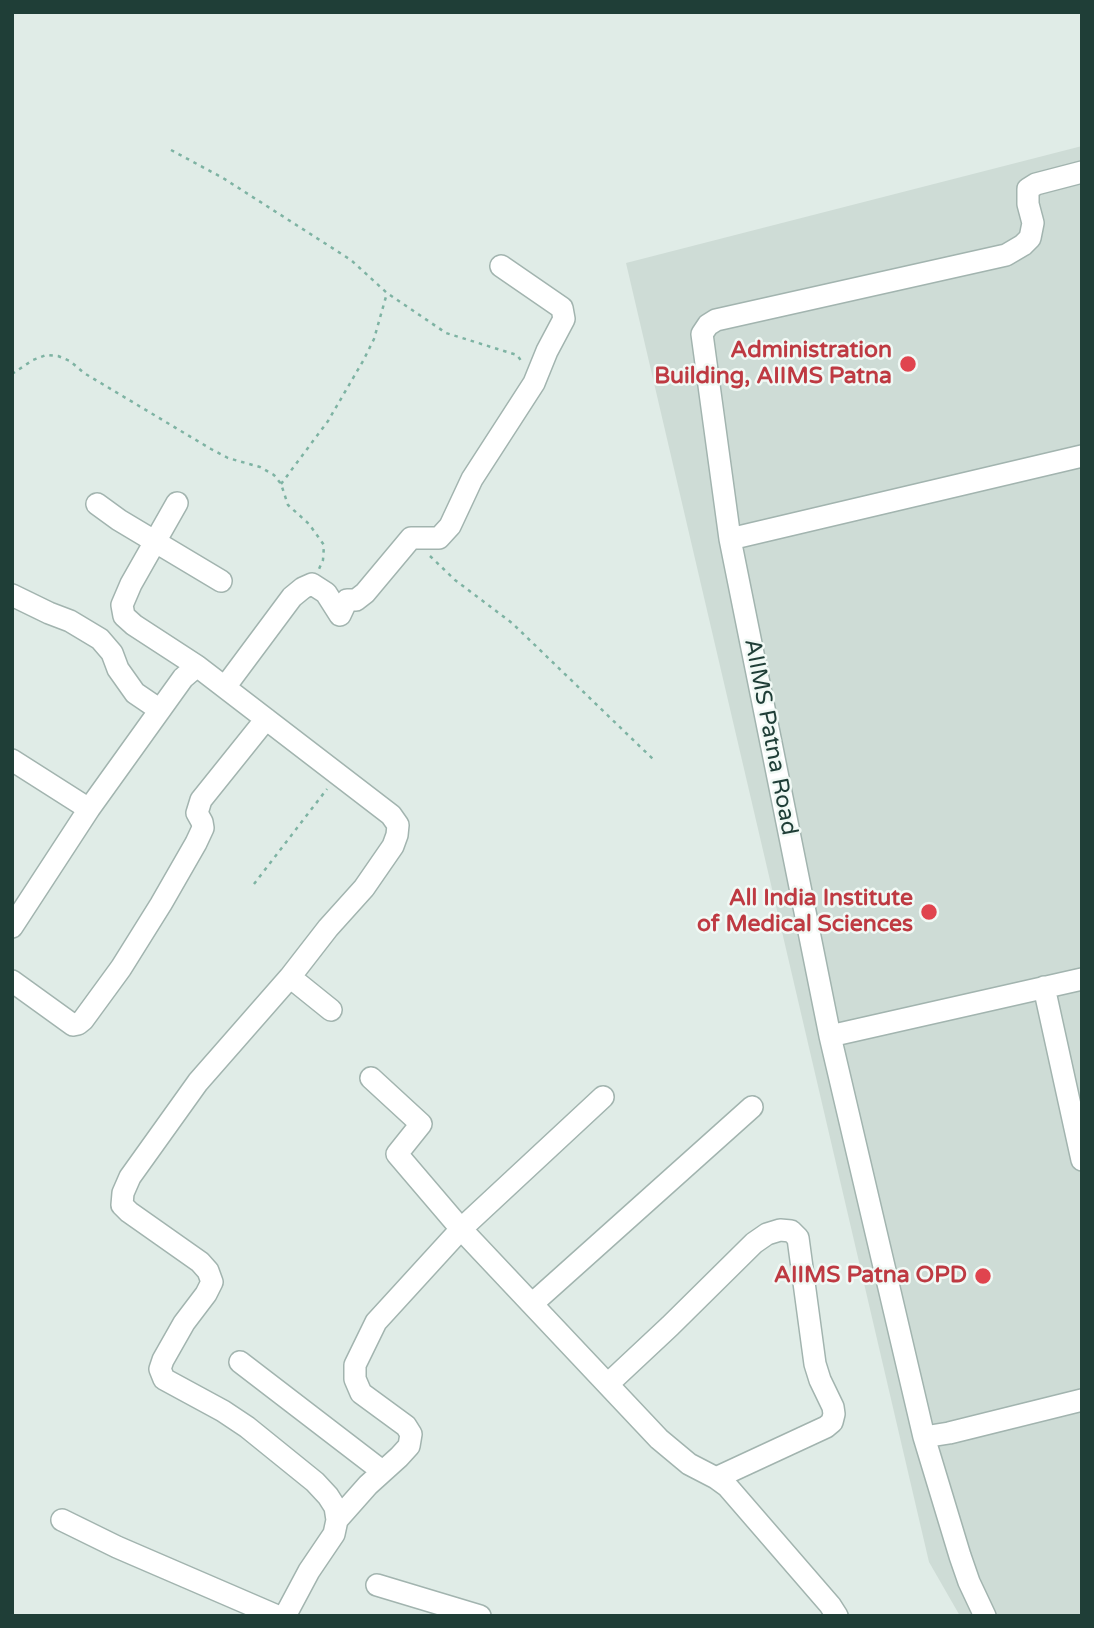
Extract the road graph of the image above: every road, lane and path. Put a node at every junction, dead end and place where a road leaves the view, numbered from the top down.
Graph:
1 (171, 150) dead end
2 (1082, 172) edge
3 (501, 266) dead end
4 (387, 293) junction
5 (12, 374) edge
6 (534, 383) junction
7 (1082, 456) edge
8 (281, 484) junction
9 (177, 503) dead end
10 (97, 504) dead end
11 (411, 538) junction
12 (730, 539) junction
13 (155, 542) junction
14 (221, 581) dead end
15 (312, 584) junction
16 (12, 595) edge
17 (197, 666) junction
18 (225, 688) junction
19 (160, 710) junction
20 (266, 719) junction
21 (12, 760) edge
22 (654, 761) dead end
23 (337, 775) junction
24 (89, 809) junction
25 (254, 884) dead end
26 (12, 927) edge
27 (290, 977) junction
28 (1082, 979) edge
29 (12, 981) edge
30 (1044, 987) junction
31 (331, 1010) dead end
32 (830, 1035) junction
33 (371, 1078) dead end
34 (603, 1097) dead end
35 (752, 1107) dead end
36 (1082, 1160) edge
37 (461, 1229) junction
38 (532, 1304) junction
39 (240, 1363) dead end
40 (608, 1384) junction
41 (1082, 1400) edge
42 (924, 1437) junction
43 (382, 1471) junction
44 (716, 1478) junction
45 (62, 1520) dead end
46 (337, 1520) junction
47 (377, 1585) dead end
48 (277, 1616) edge
49 (285, 1616) edge
50 (480, 1616) edge
51 (837, 1616) edge
52 (985, 1616) edge

1 - 4 path
2 - 12 street, AIIMS Patna Road
3 - 6 street
4 - 6 path
4 - 8 path
5 - 8 path
6 - 11 street
7 - 12 street
8 - 15 path
9 - 13 street
10 - 13 street
11 - 15 street
11 - 22 path
12 - 32 street, AIIMS Patna Road
13 - 14 street
13 - 17 street
15 - 18 street
16 - 19 street
17 - 18 street
17 - 19 street
18 - 20 street
19 - 24 street
20 - 23 street
20 - 29 street
21 - 24 street
23 - 25 path
23 - 27 street
24 - 26 street
27 - 31 street
27 - 46 street
28 - 30 street
30 - 32 street
30 - 36 street
32 - 42 street, AIIMS Patna Road
33 - 37 street
34 - 37 street
35 - 38 street
37 - 38 street
37 - 43 street
38 - 40 street
39 - 43 street
40 - 44 street
40 - 44 street
41 - 42 street
42 - 52 street, AIIMS Patna Road
43 - 46 street
44 - 51 street
45 - 48 street
46 - 49 street
47 - 50 street

